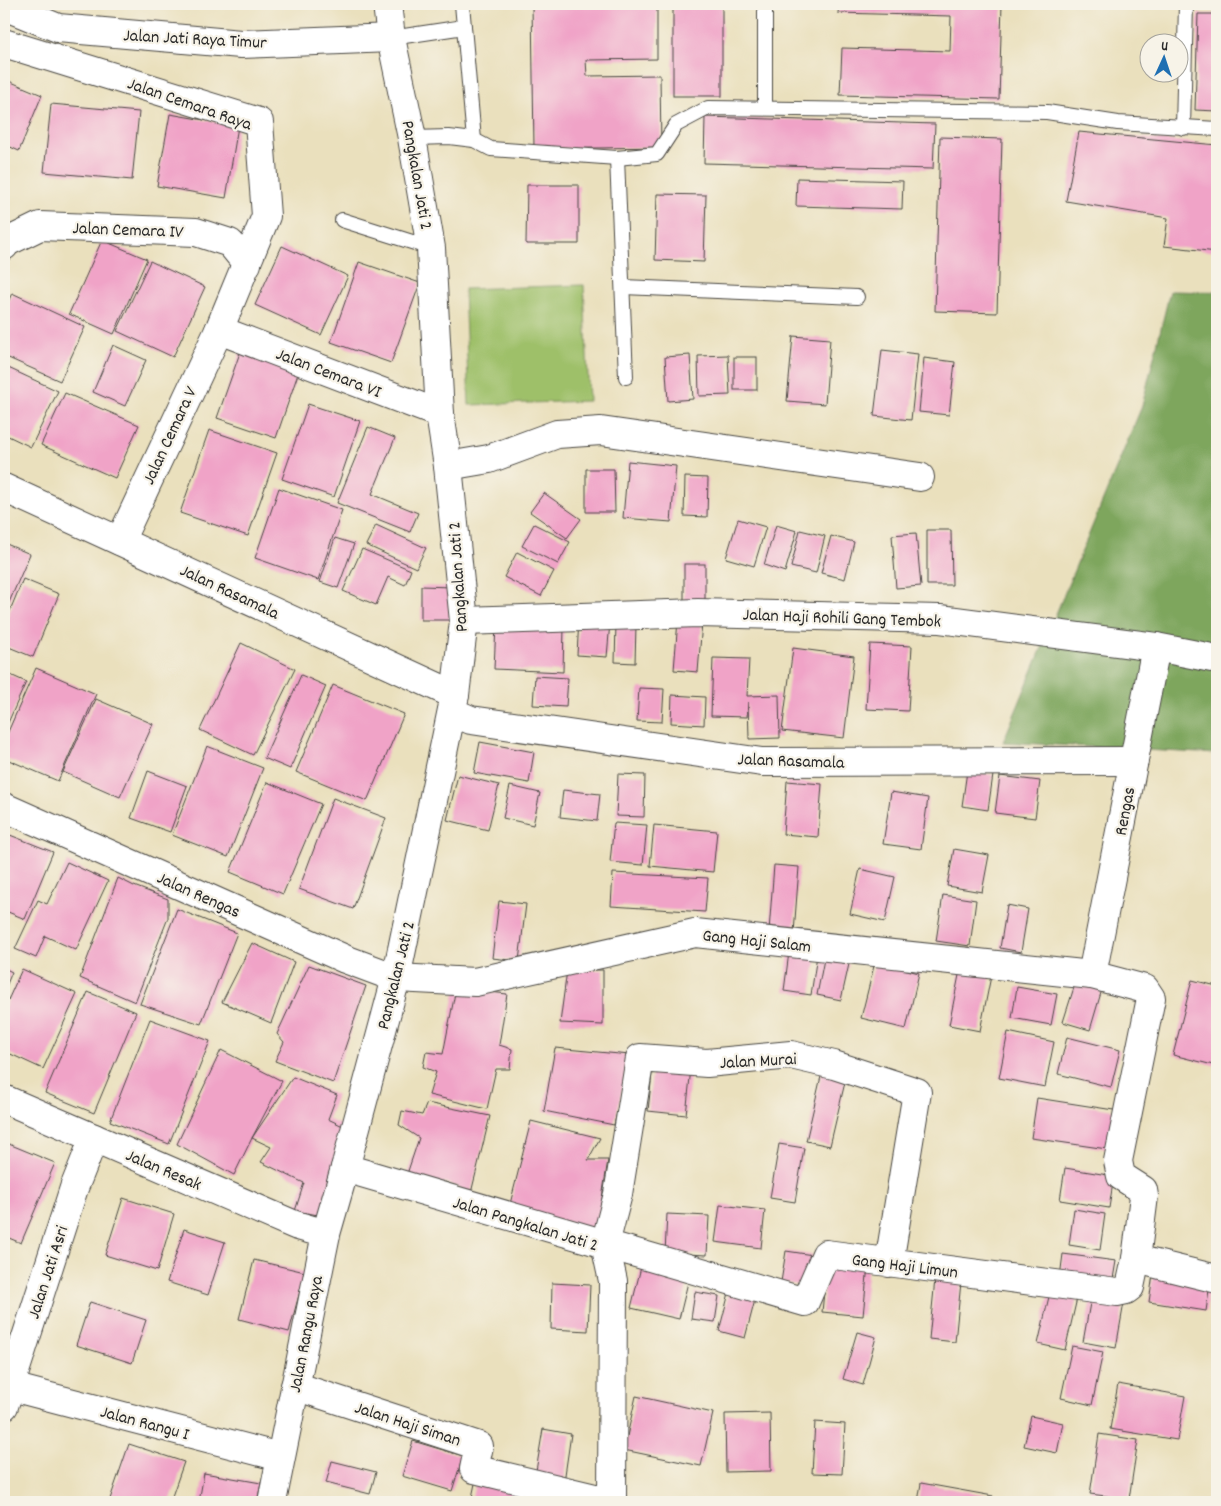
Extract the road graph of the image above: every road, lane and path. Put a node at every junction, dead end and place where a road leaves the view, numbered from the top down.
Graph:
1 (387, 4) edge
2 (462, 4) edge
3 (765, 4) edge
4 (1186, 4) edge
5 (4, 6) edge
6 (61, 16) edge
7 (464, 27) junction
8 (391, 38) junction
9 (4, 43) edge
10 (764, 108) junction
11 (1183, 128) junction
12 (1217, 129) edge
13 (412, 138) junction
14 (474, 140) junction
15 (617, 158) junction
16 (342, 220) dead end
17 (4, 246) edge
18 (431, 248) junction
19 (247, 264) junction
20 (623, 287) junction
21 (857, 297) dead end
22 (219, 330) junction
23 (626, 377) dead end
24 (440, 414) junction
25 (448, 466) junction
26 (920, 477) dead end
27 (4, 488) edge
28 (120, 541) junction
29 (464, 621) junction
30 (1156, 647) junction
31 (1217, 659) edge
32 (454, 703) junction
33 (1134, 761) junction
34 (4, 807) edge
35 (1092, 975) junction
36 (396, 978) junction
37 (4, 1099) edge
38 (94, 1138) junction
39 (345, 1168) junction
40 (326, 1234) junction
41 (605, 1244) junction
42 (1136, 1259) junction
43 (889, 1263) junction
44 (1217, 1279) edge
45 (295, 1386) junction
46 (5, 1393) edge
47 (280, 1458) junction
48 (272, 1502) edge
49 (612, 1502) edge

1 - 8 street, Pangkalan Jati 2
2 - 7 lane
3 - 10 lane
4 - 11 lane
5 - 6 street, Jalan Jati Raya Timur
6 - 8 street, Jalan Jati Raya Timur
7 - 8 lane
7 - 14 lane
8 - 13 street, Pangkalan Jati 2
9 - 19 street, Jalan Cemara Raya
10 - 11 lane
10 - 15 lane
11 - 12 lane
13 - 14 lane
13 - 18 street, Pangkalan Jati 2
14 - 15 lane
15 - 20 lane
16 - 18 lane
17 - 19 street, Jalan Cemara IV
18 - 24 street, Pangkalan Jati 2
19 - 22 street, Jalan Cemara Raya
20 - 21 lane
20 - 23 lane
22 - 24 street, Jalan Cemara VI
22 - 28 street, Jalan Cemara V
24 - 25 street, Pangkalan Jati 2
25 - 26 street
25 - 29 street, Pangkalan Jati 2
27 - 28 street, Jalan Rasamala
28 - 32 street, Jalan Rasamala
29 - 30 street, Jalan Haji Rohili Gang Tembok
29 - 32 street, Pangkalan Jati 2
30 - 31 street, Jalan Haji Rohili Gang Tembok
30 - 33 street, Rengas
32 - 33 street, Jalan Rasamala
32 - 36 street, Pangkalan Jati 2
33 - 35 street, Rengas
34 - 36 street, Jalan Rengas
35 - 36 street, Gang Haji Salam
35 - 42 street, Gang Haji Salam
36 - 39 street, Pangkalan Jati 2
37 - 38 street, Jalan Resak
38 - 40 street, Jalan Resak
38 - 46 street, Jalan Jati Asri
39 - 40 street, Jalan Rangu Raya
39 - 41 street, Jalan Pangkalan Jati 2
40 - 45 street, Jalan Rangu Raya
41 - 43 street, Gang Haji Limun
41 - 43 street, Jalan Murai
41 - 49 street, Jalan Pangkalan Jati 2
42 - 43 street, Gang Haji Limun
42 - 44 street
45 - 47 street, Jalan Rangu Raya
45 - 49 street, Jalan Haji Siman
46 - 47 street, Jalan Rangu I
47 - 48 street, Jalan Rangu Raya

